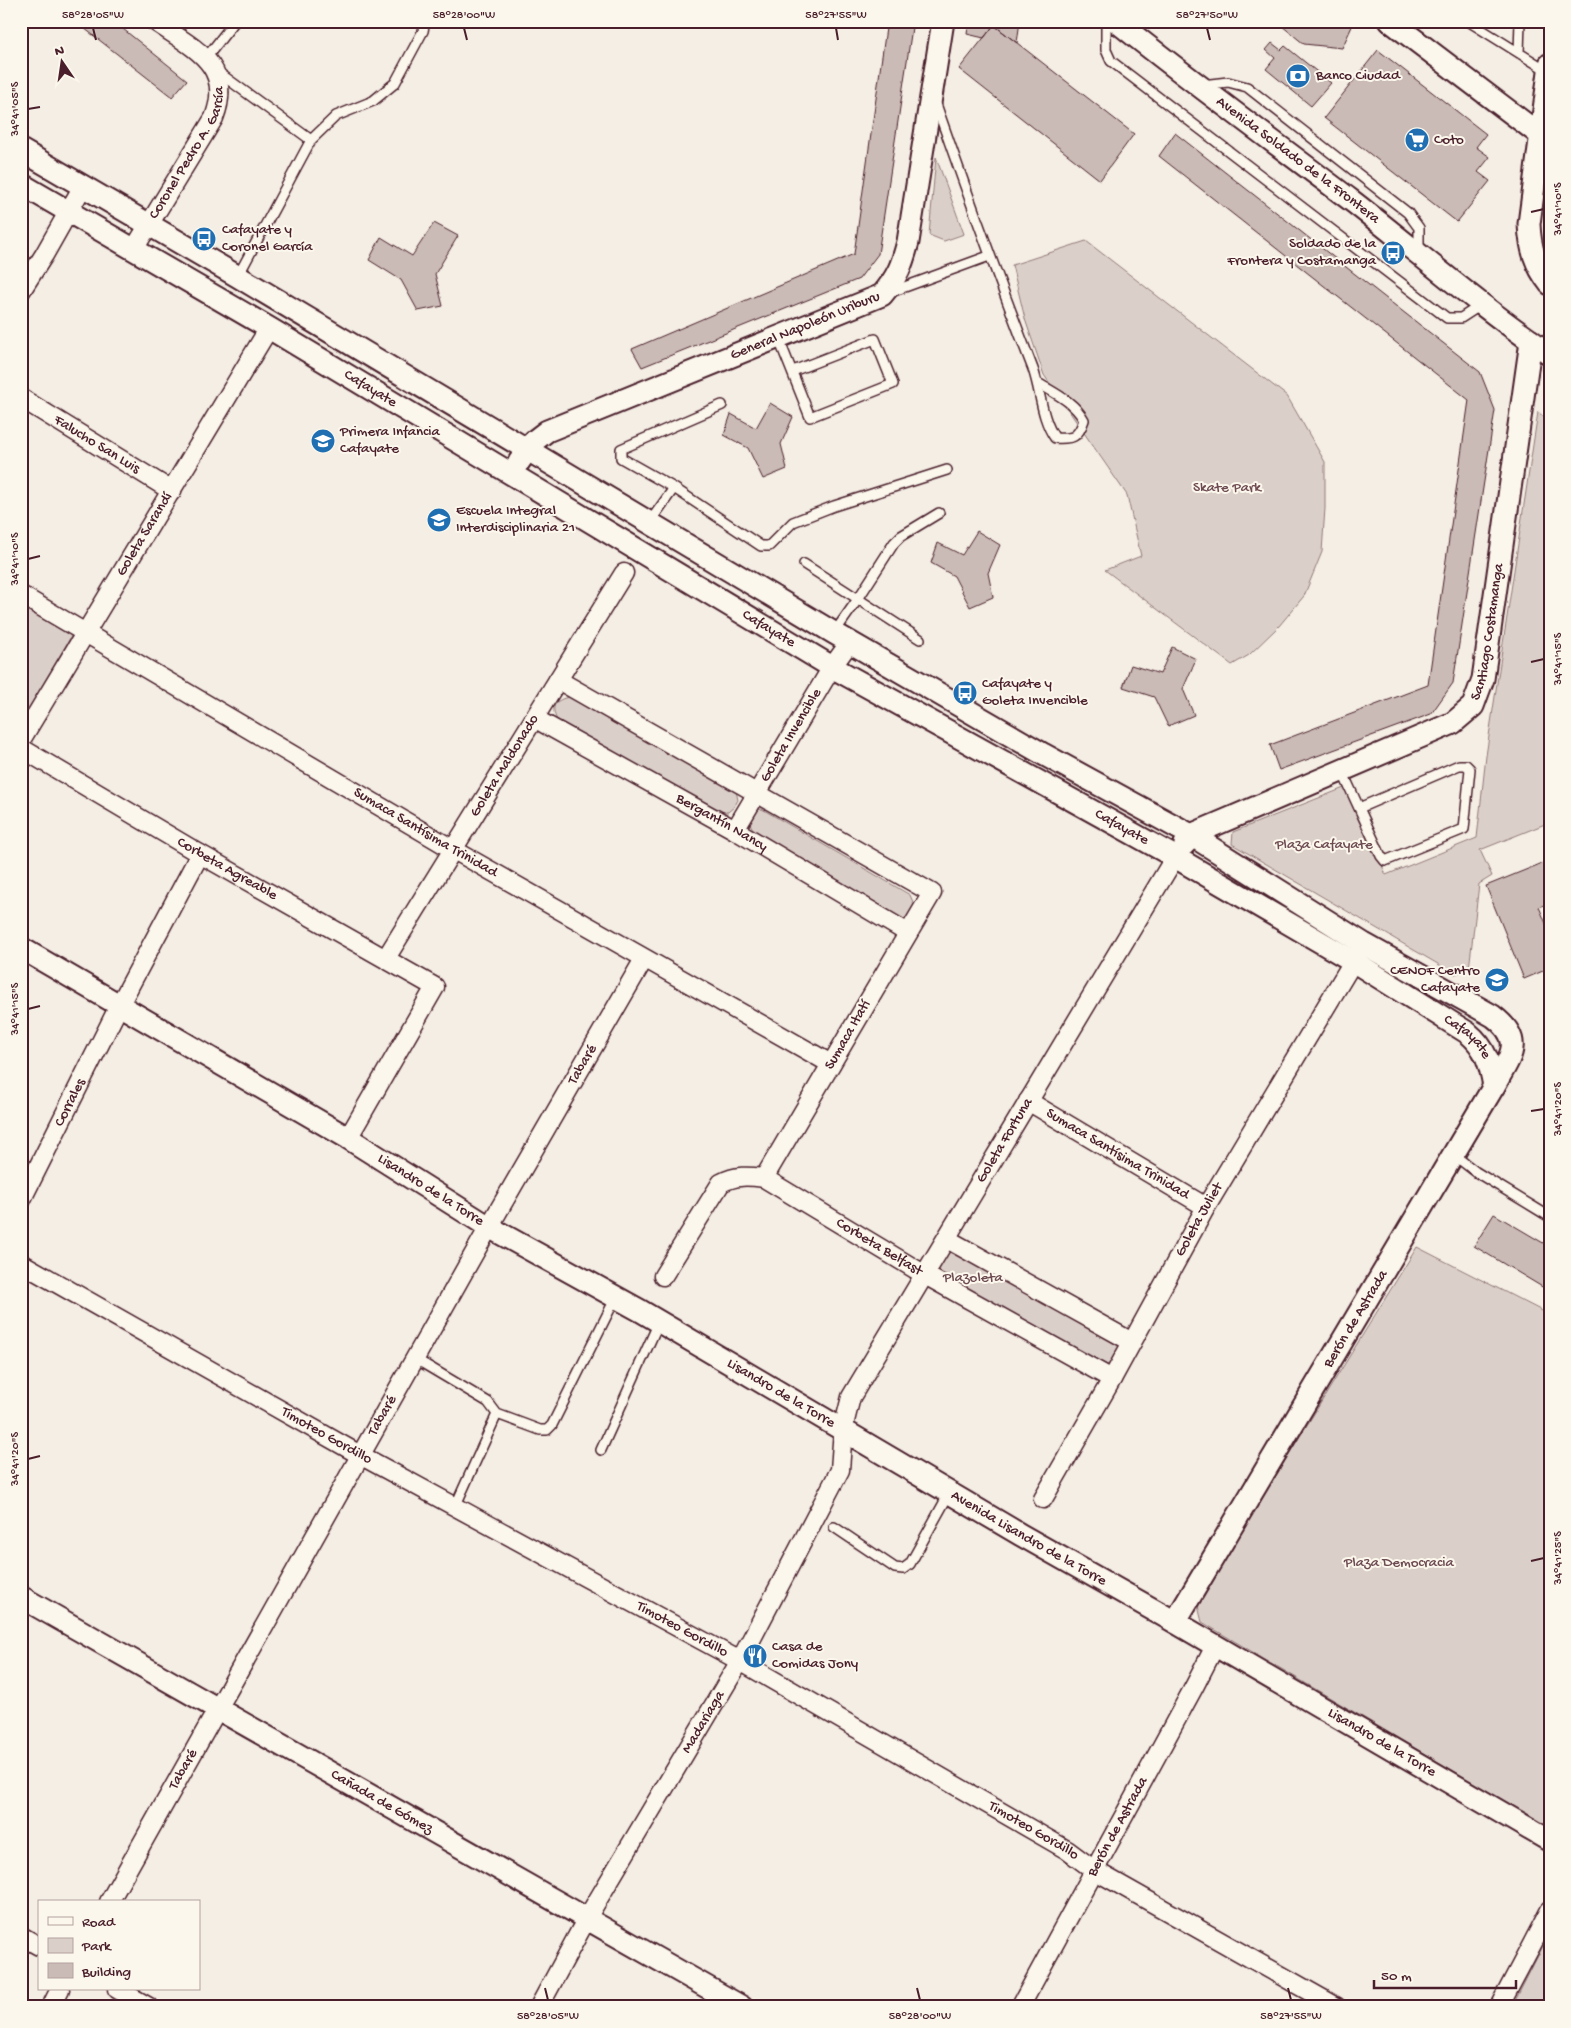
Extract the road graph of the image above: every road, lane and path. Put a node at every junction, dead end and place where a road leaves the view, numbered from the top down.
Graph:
1 (154, 21) edge
2 (222, 21) edge
3 (425, 21) edge
4 (943, 21) edge
5 (1106, 21) edge
6 (1116, 21) edge
7 (1390, 21) edge
8 (1468, 21) edge
9 (1520, 21) edge
10 (232, 24) edge
11 (1519, 53) junction
12 (211, 64) junction
13 (1549, 68) edge
14 (1197, 86) junction
15 (931, 90) junction
16 (1539, 134) junction
17 (311, 140) junction
18 (21, 150) edge
19 (21, 184) edge
20 (83, 186) junction
21 (68, 212) junction
22 (149, 224) junction
23 (134, 249) junction
24 (1419, 255) junction
25 (989, 256) junction
26 (237, 276) junction
27 (1546, 279) edge
28 (21, 291) edge
29 (882, 295) junction
30 (1481, 305) junction
31 (269, 328) junction
32 (778, 336) junction
33 (1531, 341) junction
34 (1550, 354) edge
35 (792, 372) junction
36 (1038, 383) junction
37 (21, 398) edge
38 (722, 405) dead end
39 (526, 450) junction
40 (947, 470) dead end
41 (511, 475) junction
42 (674, 488) junction
43 (172, 491) junction
44 (938, 513) dead end
45 (649, 523) junction
46 (804, 564) dead end
47 (624, 573) dead end
48 (21, 596) edge
49 (858, 599) junction
50 (86, 632) junction
51 (842, 637) junction
52 (920, 639) dead end
53 (832, 667) junction
54 (558, 680) junction
55 (534, 718) junction
56 (21, 740) edge
57 (21, 748) edge
58 (1342, 771) junction
59 (758, 793) junction
60 (1359, 808) junction
61 (734, 830) junction
62 (1191, 835) junction
63 (454, 850) junction
64 (200, 854) junction
65 (1175, 857) junction
66 (908, 933) junction
67 (21, 948) edge
68 (1358, 952) junction
69 (386, 958) junction
70 (644, 959) junction
71 (120, 1004) junction
72 (1493, 1016) joint
73 (831, 1064) junction
74 (1494, 1086) junction
75 (1028, 1101) junction
76 (348, 1138) junction
77 (1454, 1155) junction
78 (764, 1178) junction
79 (21, 1200) edge
80 (1206, 1207) junction
81 (1550, 1217) edge
82 (489, 1226) junction
83 (947, 1238) junction
84 (21, 1263) edge
85 (926, 1275) junction
86 (663, 1276) dead end
87 (616, 1297) junction
88 (659, 1322) junction
89 (1132, 1342) junction
90 (414, 1358) junction
91 (1112, 1380) junction
92 (497, 1414) junction
93 (843, 1429) junction
94 (601, 1450) dead end
95 (360, 1455) junction
96 (950, 1492) junction
97 (1043, 1500) dead end
98 (455, 1506) junction
99 (834, 1527) dead end
100 (21, 1597) edge
101 (1176, 1622) junction
102 (1215, 1646) junction
103 (740, 1661) junction
104 (218, 1709) junction
105 (1550, 1841) edge
106 (1094, 1870) junction
107 (110, 1900) edge
108 (1550, 1910) edge
109 (587, 1918) junction
110 (21, 1936) edge
111 (38, 1945) edge
112 (60, 1990) edge
113 (118, 1990) edge
114 (51, 2007) edge
115 (149, 2007) edge
116 (539, 2007) edge
117 (742, 2007) edge
118 (1020, 2007) edge
119 (1337, 2007) edge
120 (1499, 2007) edge

1 - 12 street, Coronel Pedro A. García
2 - 10 lane
3 - 17 lane
4 - 15 street, General Napoleón Uriburu
5 - 30 lane
6 - 14 street, Avenida Soldado de la Frontera
7 - 16 street
8 - 11 lane
9 - 11 lane
10 - 12 lane
11 - 13 lane
12 - 17 lane
12 - 22 street, Coronel Pedro A. García
13 - 16 street
14 - 24 street, Avenida Soldado de la Frontera
14 - 24 lane
15 - 25 lane
15 - 29 street, General Napoleón Uriburu
16 - 27 street
17 - 26 lane
18 - 20 street, Cafayate
19 - 21 street, Cafayate
20 - 21 street
20 - 22 street, Cafayate
21 - 23 street, Cafayate
21 - 28 street
22 - 23 street, Coronel Pedro A. García
22 - 26 street, Cafayate
23 - 31 street, Cafayate
24 - 30 street, Avenida Soldado de la Frontera
25 - 29 lane
25 - 36 lane
26 - 39 street, Cafayate
29 - 32 street, General Napoleón Uriburu
30 - 33 street, Avenida Soldado de la Frontera
31 - 41 street, Cafayate
31 - 43 street, Goleta Sarandí
32 - 35 lane
32 - 39 street, General Napoleón Uriburu
33 - 34 street, Avenida Soldado de la Frontera
33 - 58 street, Santiago Costamanga
35 - 35 lane
36 - 36 lane
37 - 43 street, Falucho San Luis
38 - 42 lane
39 - 41 street, General Napoleón Uriburu
39 - 45 street, Cafayate
40 - 42 lane
41 - 53 street, Cafayate
42 - 45 lane
43 - 50 street, Goleta Sarandí
44 - 49 lane
45 - 51 street, Cafayate
46 - 49 lane
47 - 54 street, Goleta Maldonado
48 - 50 street, Sumaca Santísima Trinidad
49 - 51 lane
49 - 52 lane
50 - 56 street, Goleta Sarandí
50 - 63 street, Sumaca Santísima Trinidad
51 - 53 street, Goleta Invencible
51 - 62 street, Cafayate
53 - 59 street, Goleta Invencible
53 - 65 street, Cafayate
54 - 55 street, Goleta Maldonado
54 - 59 street
55 - 61 street, Bergantín Nancy
55 - 63 street, Goleta Maldonado
57 - 64 street, Corbeta Agreable
58 - 60 lane
58 - 62 street, Santiago Costamanga
59 - 61 street, Goleta Invencible
59 - 66 street, Sumaca Itatí
60 - 60 lane
61 - 66 street, Bergantín Nancy
62 - 65 street
62 - 68 street, Cafayate
63 - 69 street, Goleta Maldonado
63 - 70 street, Sumaca Santísima Trinidad
64 - 69 street, Corbeta Agreable
64 - 71 street, Corrales
65 - 68 street, Cafayate
65 - 75 street, Goleta Fortuna
66 - 73 street, Sumaca Itatí
67 - 71 street, Lisandro de la Torre
68 - 72 street, Cafayate
68 - 74 street, Cafayate
68 - 80 street, Goleta Juliet
69 - 76 street, Corbeta Agreable
70 - 73 street, Sumaca Santísima Trinidad
70 - 82 street, Tabaré
71 - 76 street, Lisandro de la Torre
71 - 79 street, Corrales
72 - 74 street, Berón de Astrada
73 - 78 street, Sumaca Itatí
74 - 77 street, Berón de Astrada
75 - 80 street, Sumaca Santísima Trinidad
75 - 83 street, Goleta Fortuna
76 - 82 street, Lisandro de la Torre
77 - 81 lane
77 - 101 street, Berón de Astrada
78 - 85 street, Corbeta Belfast
78 - 86 street, Corbeta Belfast
80 - 89 street, Goleta Juliet
82 - 87 street, Lisandro de la Torre
82 - 90 street, Tabaré
83 - 85 street, Goleta Fortuna
83 - 89 street
84 - 95 street, Timoteo Gordillo
85 - 91 street, Corbeta Belfast
85 - 93 street, Goleta Fortuna
87 - 88 street, Lisandro de la Torre
87 - 92 lane
88 - 93 street, Lisandro de la Torre
88 - 94 lane
89 - 91 street, Goleta Juliet
90 - 92 lane
90 - 95 street, Tabaré
91 - 97 street, Goleta Juliet
92 - 98 lane
93 - 96 street, Avenida Lisandro de la Torre
93 - 103 street, Madariaga
95 - 98 street, Timoteo Gordillo
95 - 104 street, Tabaré
96 - 99 lane
96 - 101 street, Avenida Lisandro de la Torre
98 - 103 street, Timoteo Gordillo
100 - 104 street, Cañada de Gómez
101 - 102 street, Avenida Lisandro de la Torre
102 - 105 street, Lisandro de la Torre
102 - 106 street, Berón de Astrada
103 - 106 street, Timoteo Gordillo
103 - 109 street, Madariaga
104 - 107 street, Tabaré
104 - 109 street, Cañada de Gómez
106 - 118 street, Berón de Astrada
106 - 119 street, Timoteo Gordillo
108 - 120 street
109 - 116 street, Madariaga
109 - 117 street, Cañada de Gómez
110 - 111 street
112 - 114 street
113 - 115 street

